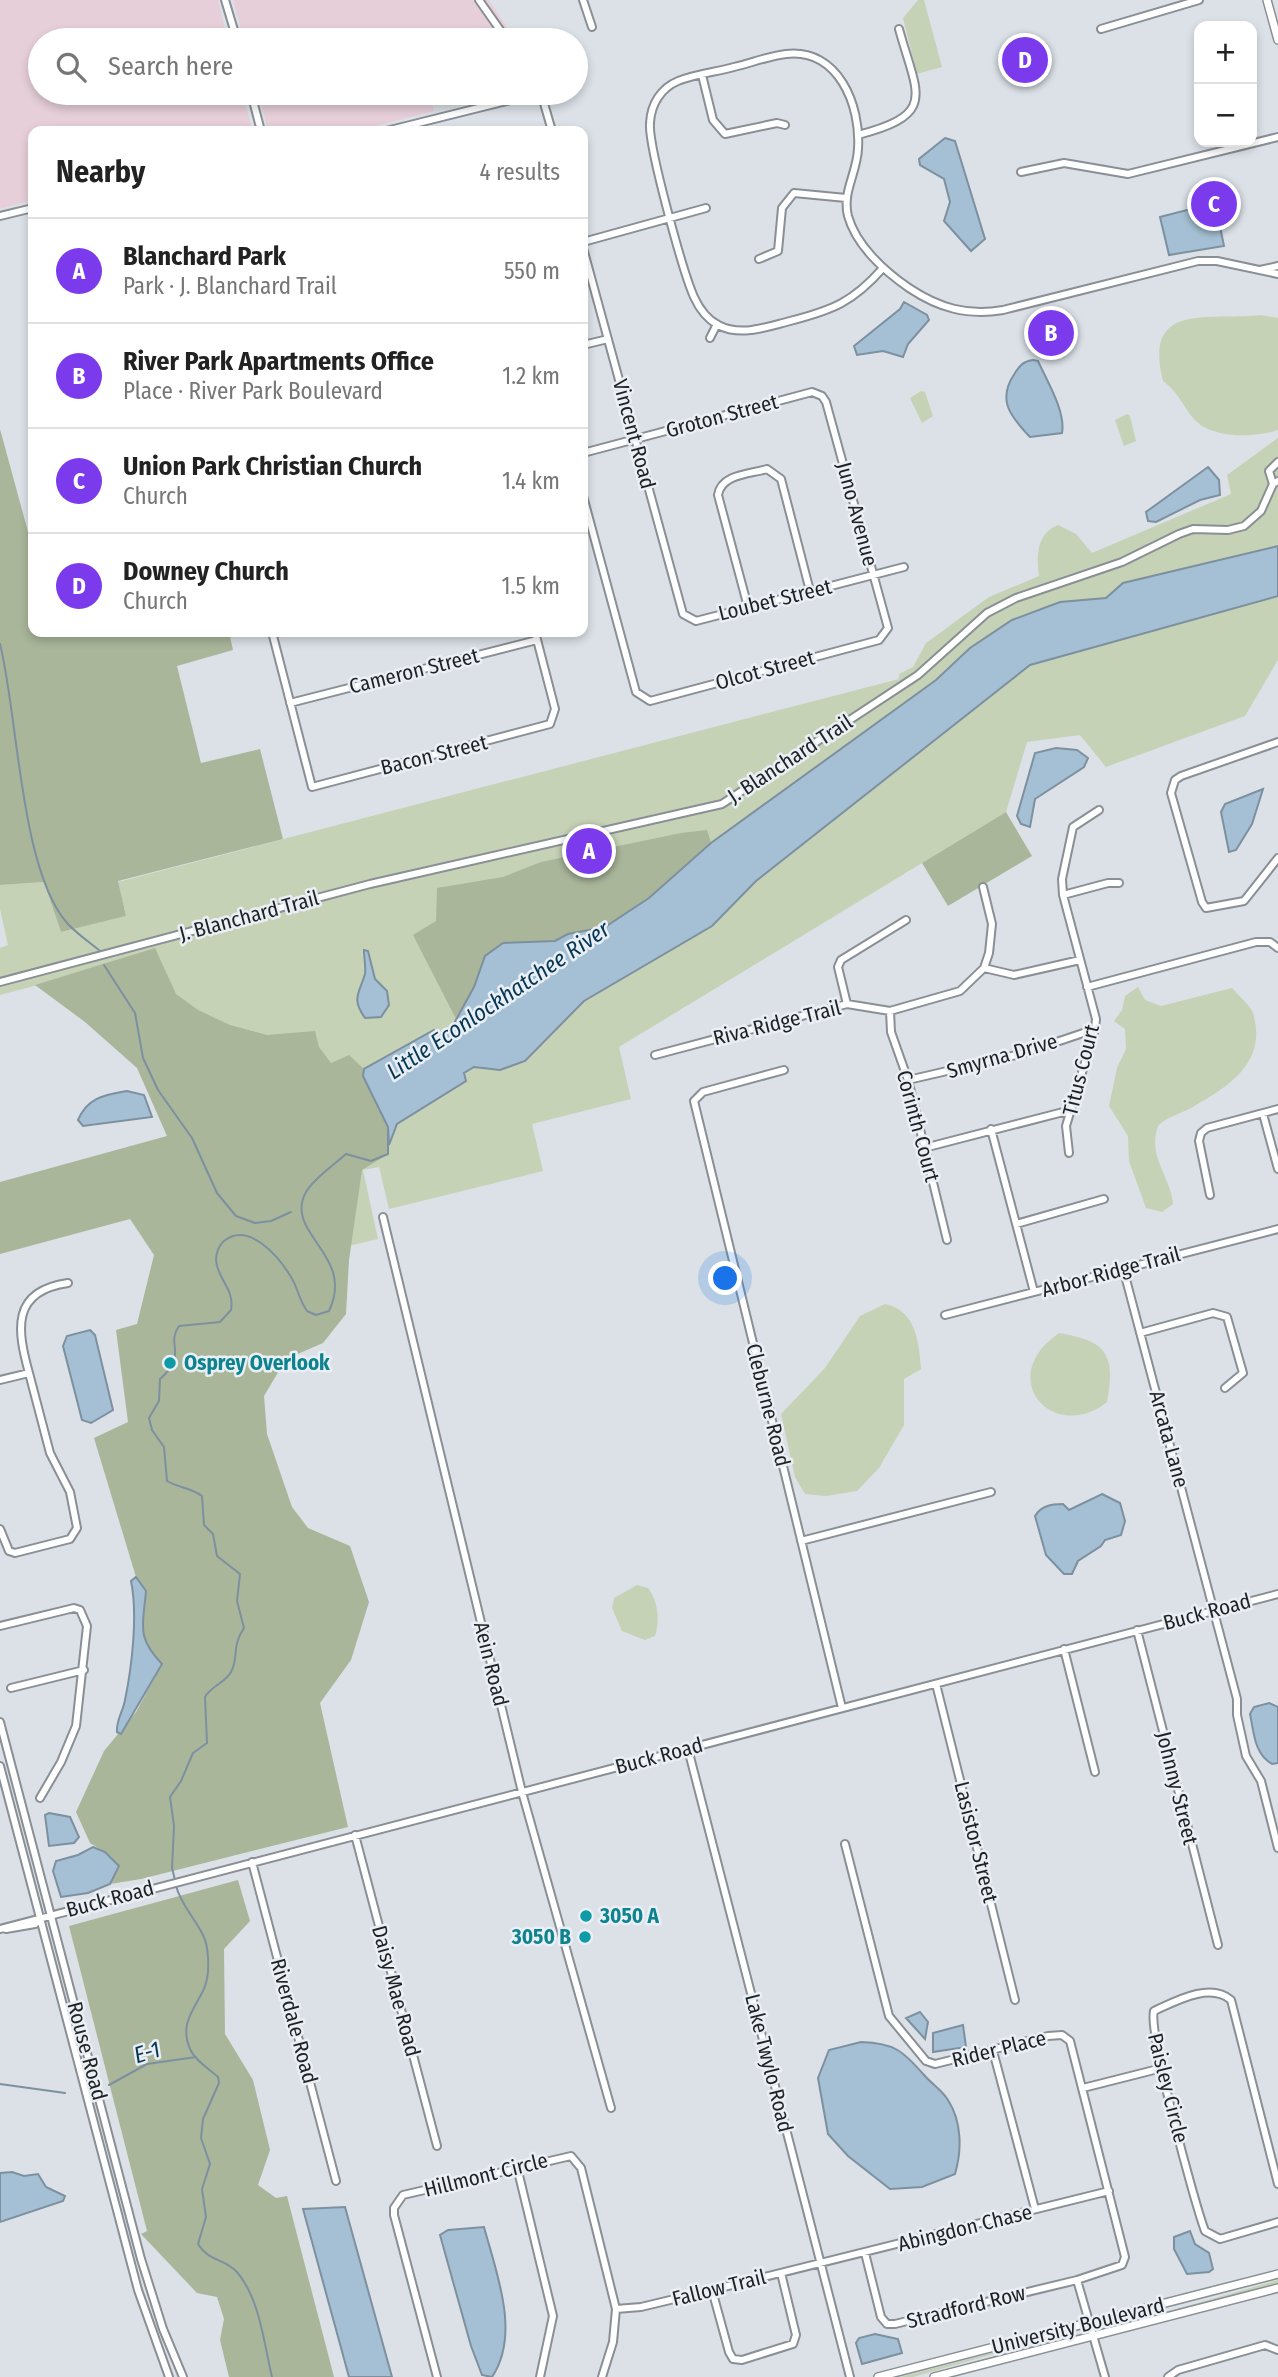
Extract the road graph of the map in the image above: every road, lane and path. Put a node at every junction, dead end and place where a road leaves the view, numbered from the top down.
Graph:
1 (226, 0) edge
2 (479, 0) edge
3 (1199, 0) edge
4 (1268, 0) edge
5 (585, 1) edge
6 (592, 27) dead end
7 (234, 28) edge
8 (499, 28) edge
9 (899, 29) dead end
10 (1101, 29) dead end
11 (1278, 40) edge
12 (702, 75) junction
13 (254, 105) edge
14 (491, 105) edge
15 (544, 105) edge
16 (785, 125) dead end
17 (260, 126) edge
18 (406, 126) edge
19 (550, 126) edge
20 (858, 135) junction
21 (1278, 137) edge
22 (1021, 172) dead end
23 (846, 198) junction
24 (706, 208) dead end
25 (28, 209) edge
26 (0, 216) edge
27 (672, 218) junction
28 (588, 241) edge
29 (758, 259) dead end
30 (588, 265) edge
31 (1278, 266) edge
32 (883, 268) junction
33 (1260, 270) junction
34 (1278, 274) edge
35 (717, 324) junction
36 (710, 338) dead end
37 (608, 339) junction
38 (588, 344) edge
39 (822, 396) joint
40 (635, 439) junction
41 (588, 452) edge
42 (1278, 462) edge
43 (1275, 483) edge
44 (588, 514) edge
45 (904, 567) dead end
46 (874, 575) junction
47 (810, 592) junction
48 (748, 607) junction
49 (688, 619) joint
50 (886, 635) joint
51 (273, 637) edge
52 (532, 637) edge
53 (536, 637) edge
54 (290, 703) junction
55 (1278, 742) edge
56 (1099, 810) dead end
57 (1278, 858) edge
58 (1119, 883) dead end
59 (983, 887) dead end
60 (1063, 895) junction
61 (906, 920) dead end
62 (1278, 947) edge
63 (1080, 960) junction
64 (985, 968) junction
65 (0, 982) edge
66 (1087, 987) junction
67 (847, 1004) junction
68 (890, 1011) junction
69 (1096, 1029) junction
70 (655, 1055) dead end
71 (784, 1070) dead end
72 (908, 1080) junction
73 (1278, 1109) edge
74 (1071, 1110) junction
75 (1264, 1114) junction
76 (991, 1129) junction
77 (924, 1148) junction
78 (1069, 1153) dead end
79 (1278, 1169) edge
80 (1210, 1195) dead end
81 (1104, 1199) dead end
82 (383, 1217) dead end
83 (1016, 1224) junction
84 (1278, 1228) edge
85 (947, 1240) dead end
86 (1123, 1268) junction
87 (68, 1283) dead end
88 (1034, 1292) junction
89 (945, 1315) dead end
90 (1140, 1333) junction
91 (29, 1373) junction
92 (0, 1380) edge
93 (1225, 1388) dead end
94 (991, 1492) dead end
95 (0, 1529) edge
96 (801, 1541) junction
97 (1278, 1594) edge
98 (1214, 1611) junction
99 (0, 1626) edge
100 (1137, 1630) junction
101 (1064, 1649) junction
102 (84, 1670) junction
103 (936, 1684) junction
104 (11, 1688) dead end
105 (842, 1708) junction
106 (0, 1722) edge
107 (688, 1749) junction
108 (0, 1766) edge
109 (1095, 1772) dead end
110 (522, 1792) junction
111 (40, 1798) dead end
112 (355, 1835) junction
113 (845, 1844) dead end
114 (1278, 1848) edge
115 (252, 1862) junction
116 (51, 1916) junction
117 (40, 1918) junction
118 (0, 1929) edge
119 (1218, 1945) dead end
120 (1015, 2000) dead end
121 (993, 2051) junction
122 (1162, 2068) junction
123 (1083, 2088) junction
124 (611, 2108) dead end
125 (437, 2146) dead end
126 (517, 2167) junction
127 (336, 2181) dead end
128 (1278, 2184) edge
129 (1109, 2191) junction
130 (1035, 2209) junction
131 (1278, 2222) edge
132 (865, 2253) junction
133 (821, 2264) junction
134 (781, 2273) junction
135 (1278, 2274) edge
136 (1077, 2280) junction
137 (149, 2287) junction
138 (1278, 2288) edge
139 (138, 2290) junction
140 (712, 2290) junction
141 (616, 2309) junction
142 (1089, 2323) junction
143 (1092, 2336) junction
144 (1278, 2350) edge
145 (169, 2377) edge
146 (183, 2377) edge
147 (437, 2377) edge
148 (540, 2377) edge
149 (602, 2377) edge
150 (850, 2377) edge
151 (878, 2377) edge
152 (934, 2377) edge
153 (1105, 2377) edge
154 (1168, 2377) edge

1 - 7 street
2 - 8 street
3 - 10 street
4 - 11 main road
5 - 6 street
9 - 20 street
12 - 16 street
12 - 20 street
12 - 27 street
13 - 17 street
14 - 18 street
15 - 19 street
20 - 23 street
21 - 22 street
23 - 29 street
23 - 32 street
24 - 27 street
25 - 26 street
27 - 28 street
27 - 35 street
30 - 37 street, Vincent Road
31 - 33 street
32 - 33 street
32 - 35 street
33 - 34 street
35 - 36 street
37 - 38 street
37 - 40 street, Vincent Road
39 - 40 street, Groton Street
39 - 46 street, Juno Avenue
40 - 41 street, Groton Street
40 - 49 street, Vincent Road
42 - 43 street, J. Blanchard Trail
43 - 65 street, J. Blanchard Trail
44 - 50 street, Olcot Street
45 - 46 street, Loubet Street
46 - 47 street, Loubet Street
46 - 50 street, Juno Avenue
47 - 48 street, Loubet Street
47 - 48 street
48 - 49 street, Loubet Street
51 - 54 street
52 - 54 street, Cameron Street
53 - 54 street, Bacon Street
55 - 57 street
56 - 60 street
58 - 60 street
59 - 64 street
60 - 63 street
61 - 67 street
62 - 66 street
63 - 64 street
63 - 66 street
64 - 68 street, Riva Ridge Trail
66 - 69 street, Titus Court
67 - 68 street, Riva Ridge Trail
67 - 70 street, Riva Ridge Trail
68 - 72 street, Corinth Court
69 - 72 street, Smyrna Drive
69 - 74 street, Titus Court
71 - 96 street, Cleburne Road
72 - 77 street, Corinth Court
73 - 75 street
74 - 76 street
74 - 78 street, Titus Court
75 - 79 street
75 - 80 street
76 - 77 street
76 - 83 street
77 - 85 street, Corinth Court
81 - 83 street
82 - 110 street, Aein Road
83 - 88 street
84 - 86 street, Arbor Ridge Trail
86 - 88 street, Arbor Ridge Trail
86 - 90 street, Arcata Lane
87 - 91 street
88 - 89 street, Arbor Ridge Trail
90 - 93 street
90 - 98 street, Arcata Lane
91 - 92 street
91 - 95 street
94 - 96 street
96 - 105 street, Cleburne Road
97 - 98 street, Buck Road
98 - 100 street, Buck Road
98 - 114 street, Arcata Lane
99 - 102 street
100 - 101 street, Buck Road
100 - 119 street, Johnny Street
101 - 103 street, Buck Road
101 - 109 street
102 - 104 street
102 - 111 street
103 - 105 street, Buck Road
103 - 120 street, Lasistor Street
105 - 107 street, Buck Road
106 - 116 street, Rouse Road
107 - 110 street, Buck Road
107 - 133 street, Lake Twylo Road
108 - 117 street, Rouse Road
110 - 112 street, Buck Road
110 - 124 street, Aein Road
112 - 115 street, Buck Road
112 - 125 street, Daisy Mae Road
113 - 121 street, Rider Place
115 - 116 street, Buck Road
115 - 127 street, Riverdale Road
116 - 117 street, Buck Road
116 - 137 street, Rouse Road
117 - 118 street, Buck Road
117 - 139 street, Rouse Road
121 - 123 street, Rider Place
121 - 130 street
122 - 123 street
122 - 128 street, Paisley Circle
122 - 131 street, Paisley Circle
123 - 129 street, Rider Place
126 - 141 street, Hillmont Circle
126 - 147 street, Hillmont Circle
126 - 148 street
129 - 130 street, Abingdon Chase
129 - 136 street, Rider Place
130 - 132 street, Abingdon Chase
132 - 133 street, Abingdon Chase
132 - 136 street, Stradford Row
133 - 134 street, Fallow Trail
133 - 150 street, Lake Twylo Road
134 - 140 street, Fallow Trail
134 - 140 street
135 - 142 main road, University Boulevard
136 - 142 street
137 - 139 street
137 - 146 street, Rouse Road
138 - 143 main road, University Boulevard
139 - 145 street, Rouse Road
140 - 141 street, Fallow Trail
141 - 149 street, Hillmont Circle
142 - 143 street
142 - 151 main road, University Boulevard
143 - 152 main road, University Boulevard
143 - 153 street
144 - 154 street

